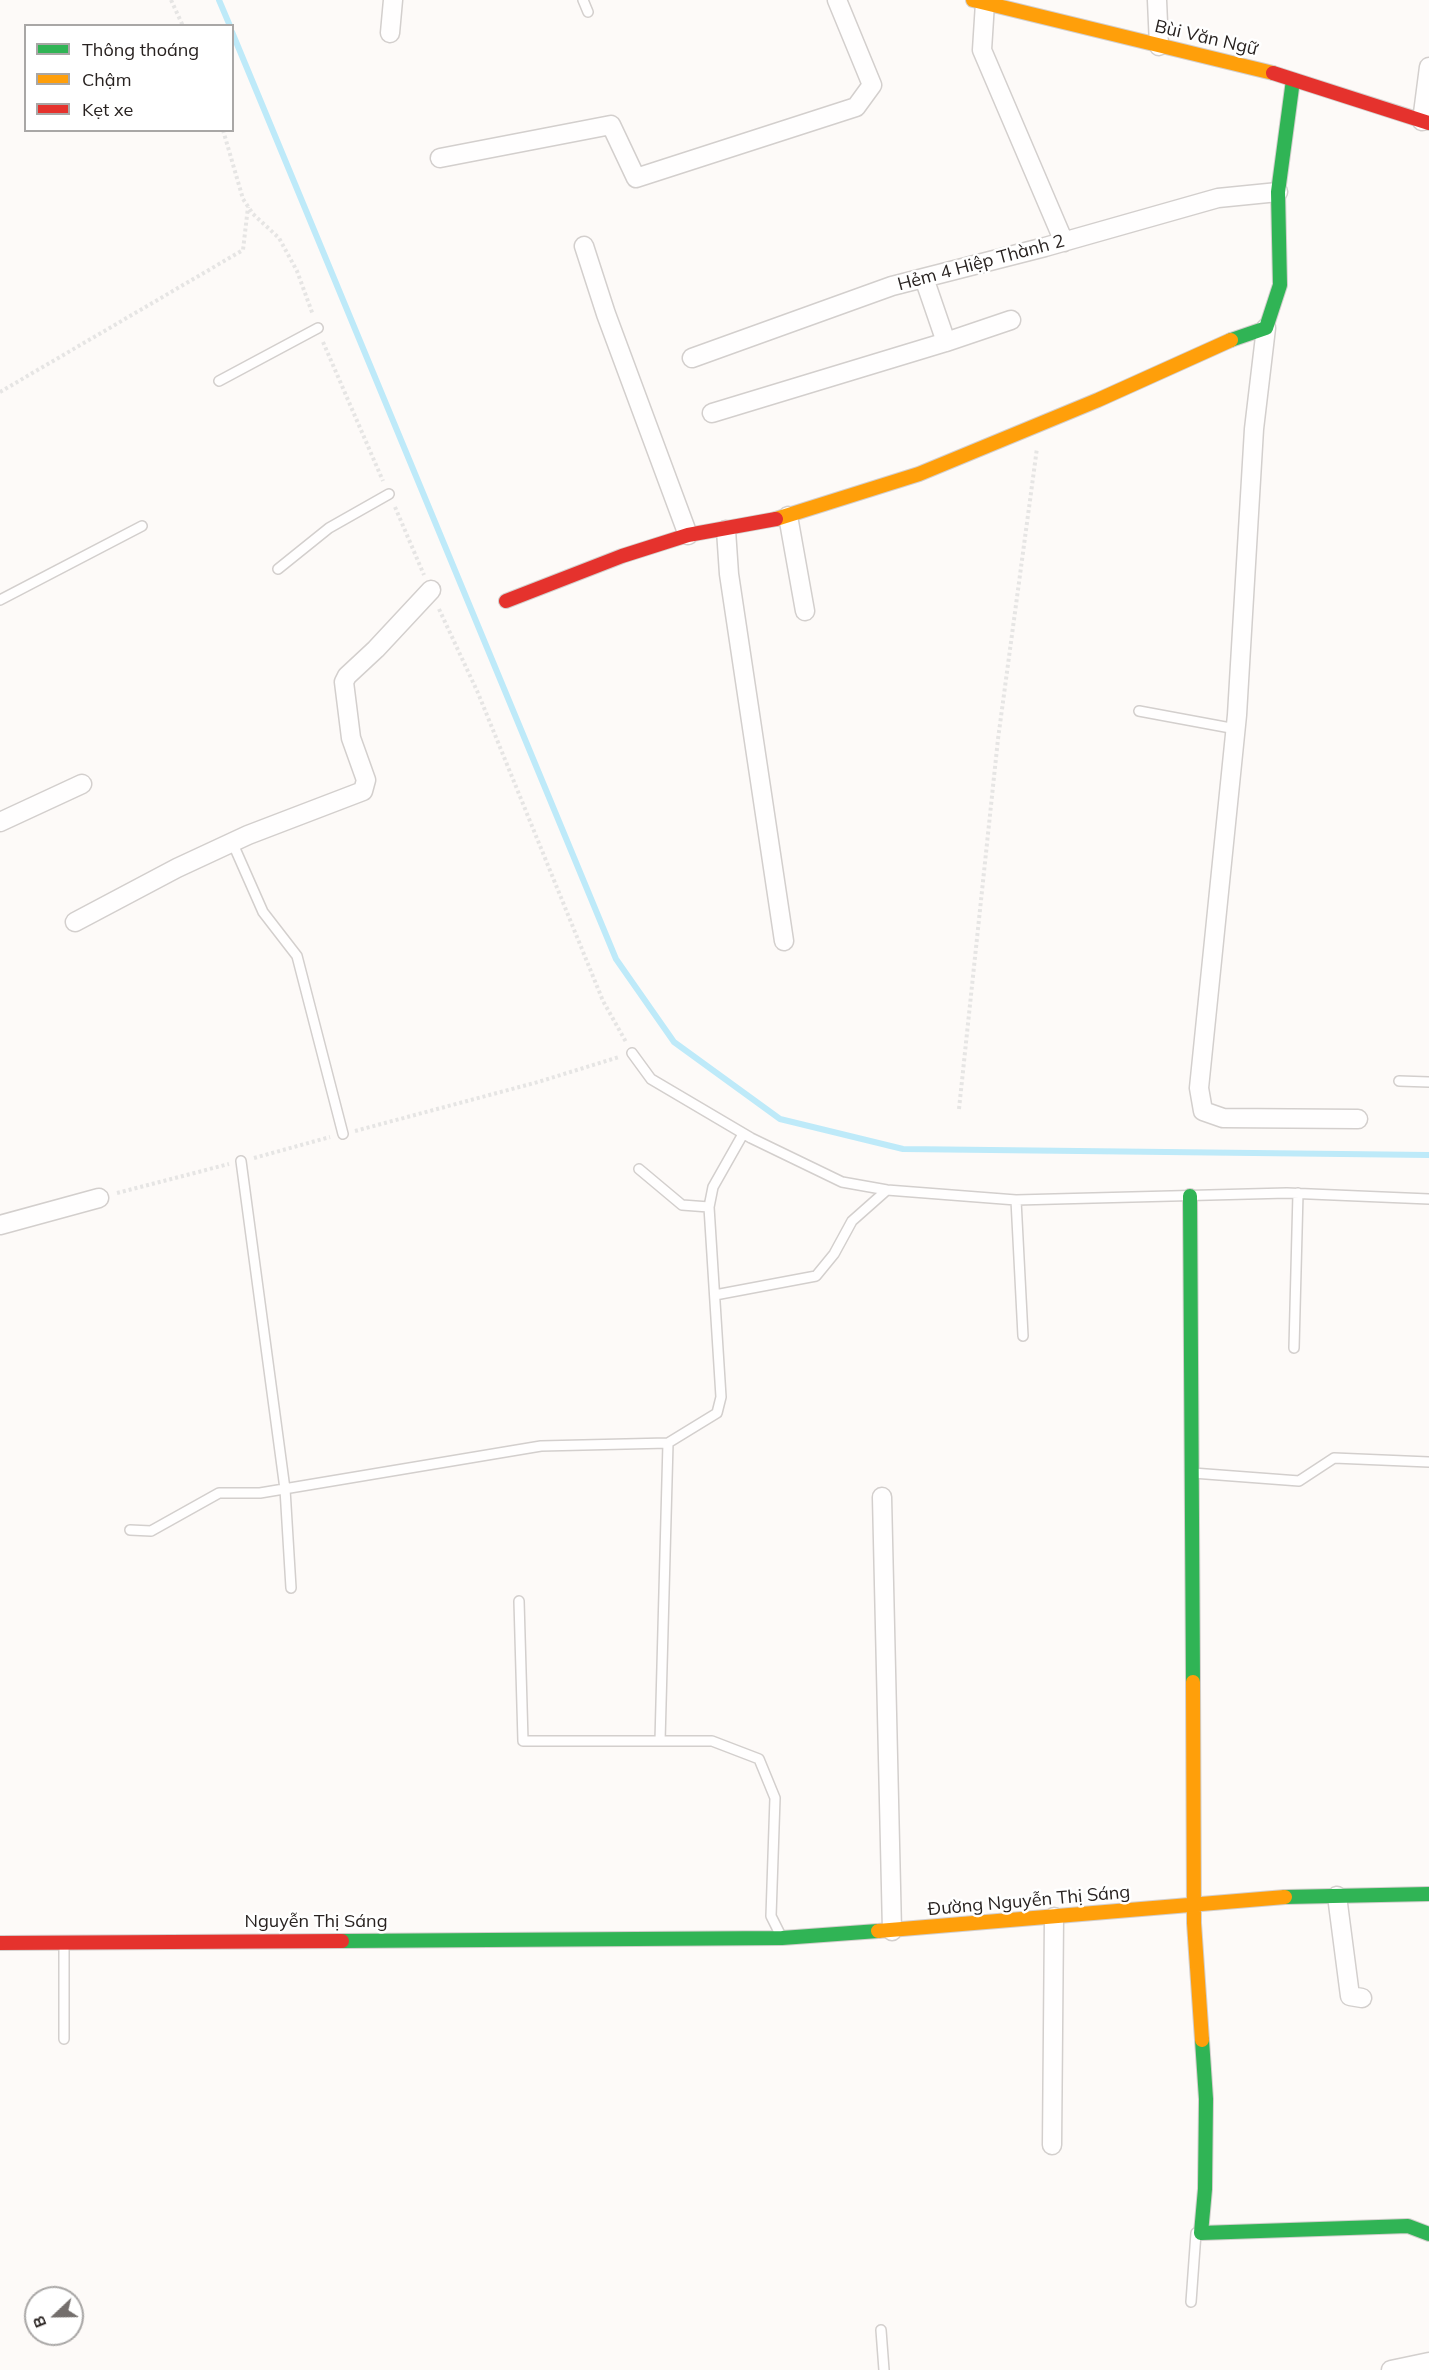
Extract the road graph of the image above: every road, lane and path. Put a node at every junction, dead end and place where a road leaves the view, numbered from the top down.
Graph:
1 (171, 0) edge
2 (393, 0) edge
3 (583, 0) edge
4 (837, 0) edge
5 (1157, 0) edge
6 (989, 3) edge
7 (588, 12) dead end
8 (182, 24) edge
9 (390, 33) dead end
10 (1159, 46) junction
11 (1429, 67) edge
12 (1293, 80) junction
13 (1425, 122) edge
14 (440, 158) dead end
15 (1278, 192) junction
16 (248, 206) dead end
17 (1064, 242) junction
18 (584, 246) dead end
19 (924, 278) junction
20 (1011, 320) dead end
21 (318, 328) dead end
22 (1266, 328) junction
23 (946, 342) junction
24 (692, 358) dead end
25 (219, 381) dead end
26 (0, 392) edge
27 (712, 413) dead end
28 (1040, 424) junction
29 (389, 494) dead end
30 (788, 516) junction
31 (142, 526) dead end
32 (726, 530) junction
33 (688, 535) junction
34 (278, 569) dead end
35 (430, 590) dead end
36 (0, 600) edge
37 (506, 602) dead end
38 (805, 611) dead end
39 (1139, 711) dead end
40 (1236, 729) junction
41 (82, 784) dead end
42 (0, 822) edge
43 (233, 844) junction
44 (75, 922) dead end
45 (784, 941) dead end
46 (632, 1053) joint
47 (1399, 1081) dead end
48 (1429, 1082) edge
49 (959, 1109) dead end
50 (1358, 1119) dead end
51 (344, 1134) junction
52 (743, 1134) junction
53 (241, 1161) junction
54 (639, 1168) dead end
55 (887, 1190) junction
56 (1298, 1193) junction
57 (1190, 1196) junction
58 (99, 1198) joint
59 (1429, 1199) edge
60 (1016, 1200) junction
61 (709, 1207) junction
62 (0, 1225) edge
63 (715, 1295) junction
64 (1023, 1336) dead end
65 (1294, 1348) dead end
66 (668, 1443) junction
67 (1429, 1462) edge
68 (1193, 1473) junction
69 (285, 1490) junction
70 (882, 1497) dead end
71 (130, 1530) dead end
72 (291, 1588) dead end
73 (519, 1601) dead end
74 (660, 1741) junction
75 (1429, 1893) edge
76 (1337, 1896) junction
77 (1194, 1904) junction
78 (1054, 1917) junction
79 (892, 1931) junction
80 (632, 1938) joint
81 (782, 1938) junction
82 (64, 1942) junction
83 (0, 1943) edge
84 (1362, 1998) dead end
85 (64, 2039) dead end
86 (1052, 2145) dead end
87 (1201, 2233) junction
88 (1429, 2234) edge
89 (1191, 2302) dead end
90 (881, 2330) dead end
91 (1429, 2362) edge
92 (884, 2370) edge
93 (1391, 2370) edge

1 - 8 path
2 - 9 street
3 - 7 lane
4 - 14 street
5 - 10 street
6 - 10 street, Bùi Văn Ngữ
6 - 17 street
10 - 12 street, Bùi Văn Ngữ
11 - 13 street
12 - 13 street, Bùi Văn Ngữ
12 - 15 street
15 - 17 street, Hẻm 4 Hiệp Thành 2
15 - 22 street
16 - 26 path
17 - 19 street, Hẻm 4 Hiệp Thành 2
18 - 33 street
19 - 23 street
19 - 24 street, Hẻm 4 Hiệp Thành 2
20 - 23 street
21 - 25 lane
22 - 28 street
22 - 40 street
23 - 27 street
28 - 30 street
28 - 49 path
29 - 34 lane
30 - 32 street
30 - 38 street
31 - 36 lane
32 - 33 street
32 - 45 street
33 - 37 street
35 - 43 street
39 - 40 lane
40 - 50 street
41 - 42 street
43 - 44 street
43 - 51 lane
46 - 51 path
46 - 52 lane
47 - 48 lane
51 - 53 path
52 - 55 lane
52 - 61 lane
53 - 58 path
53 - 69 lane
54 - 61 lane
55 - 60 lane
55 - 63 lane
56 - 57 lane
56 - 59 lane
56 - 65 lane
57 - 60 lane
57 - 68 street
58 - 62 street
60 - 64 lane
61 - 63 lane
63 - 66 lane
66 - 69 lane
66 - 74 lane
67 - 68 lane
68 - 77 street
69 - 71 lane
69 - 72 lane
70 - 79 street
73 - 74 lane
74 - 81 lane
75 - 76 street, Đường Nguyễn Thị Sáng
76 - 77 street, Đường Nguyễn Thị Sáng
76 - 84 street
77 - 78 street, Đường Nguyễn Thị Sáng
77 - 87 street
78 - 79 street, Đường Nguyễn Thị Sáng
78 - 86 street
79 - 81 street, Đường Nguyễn Thị Sáng
80 - 81 street, Đường Nguyễn Thị Sáng
80 - 82 street, Nguyễn Thị Sáng
82 - 83 street, Nguyễn Thị Sáng
82 - 85 lane
87 - 88 street
87 - 89 lane
90 - 92 lane
91 - 93 street

